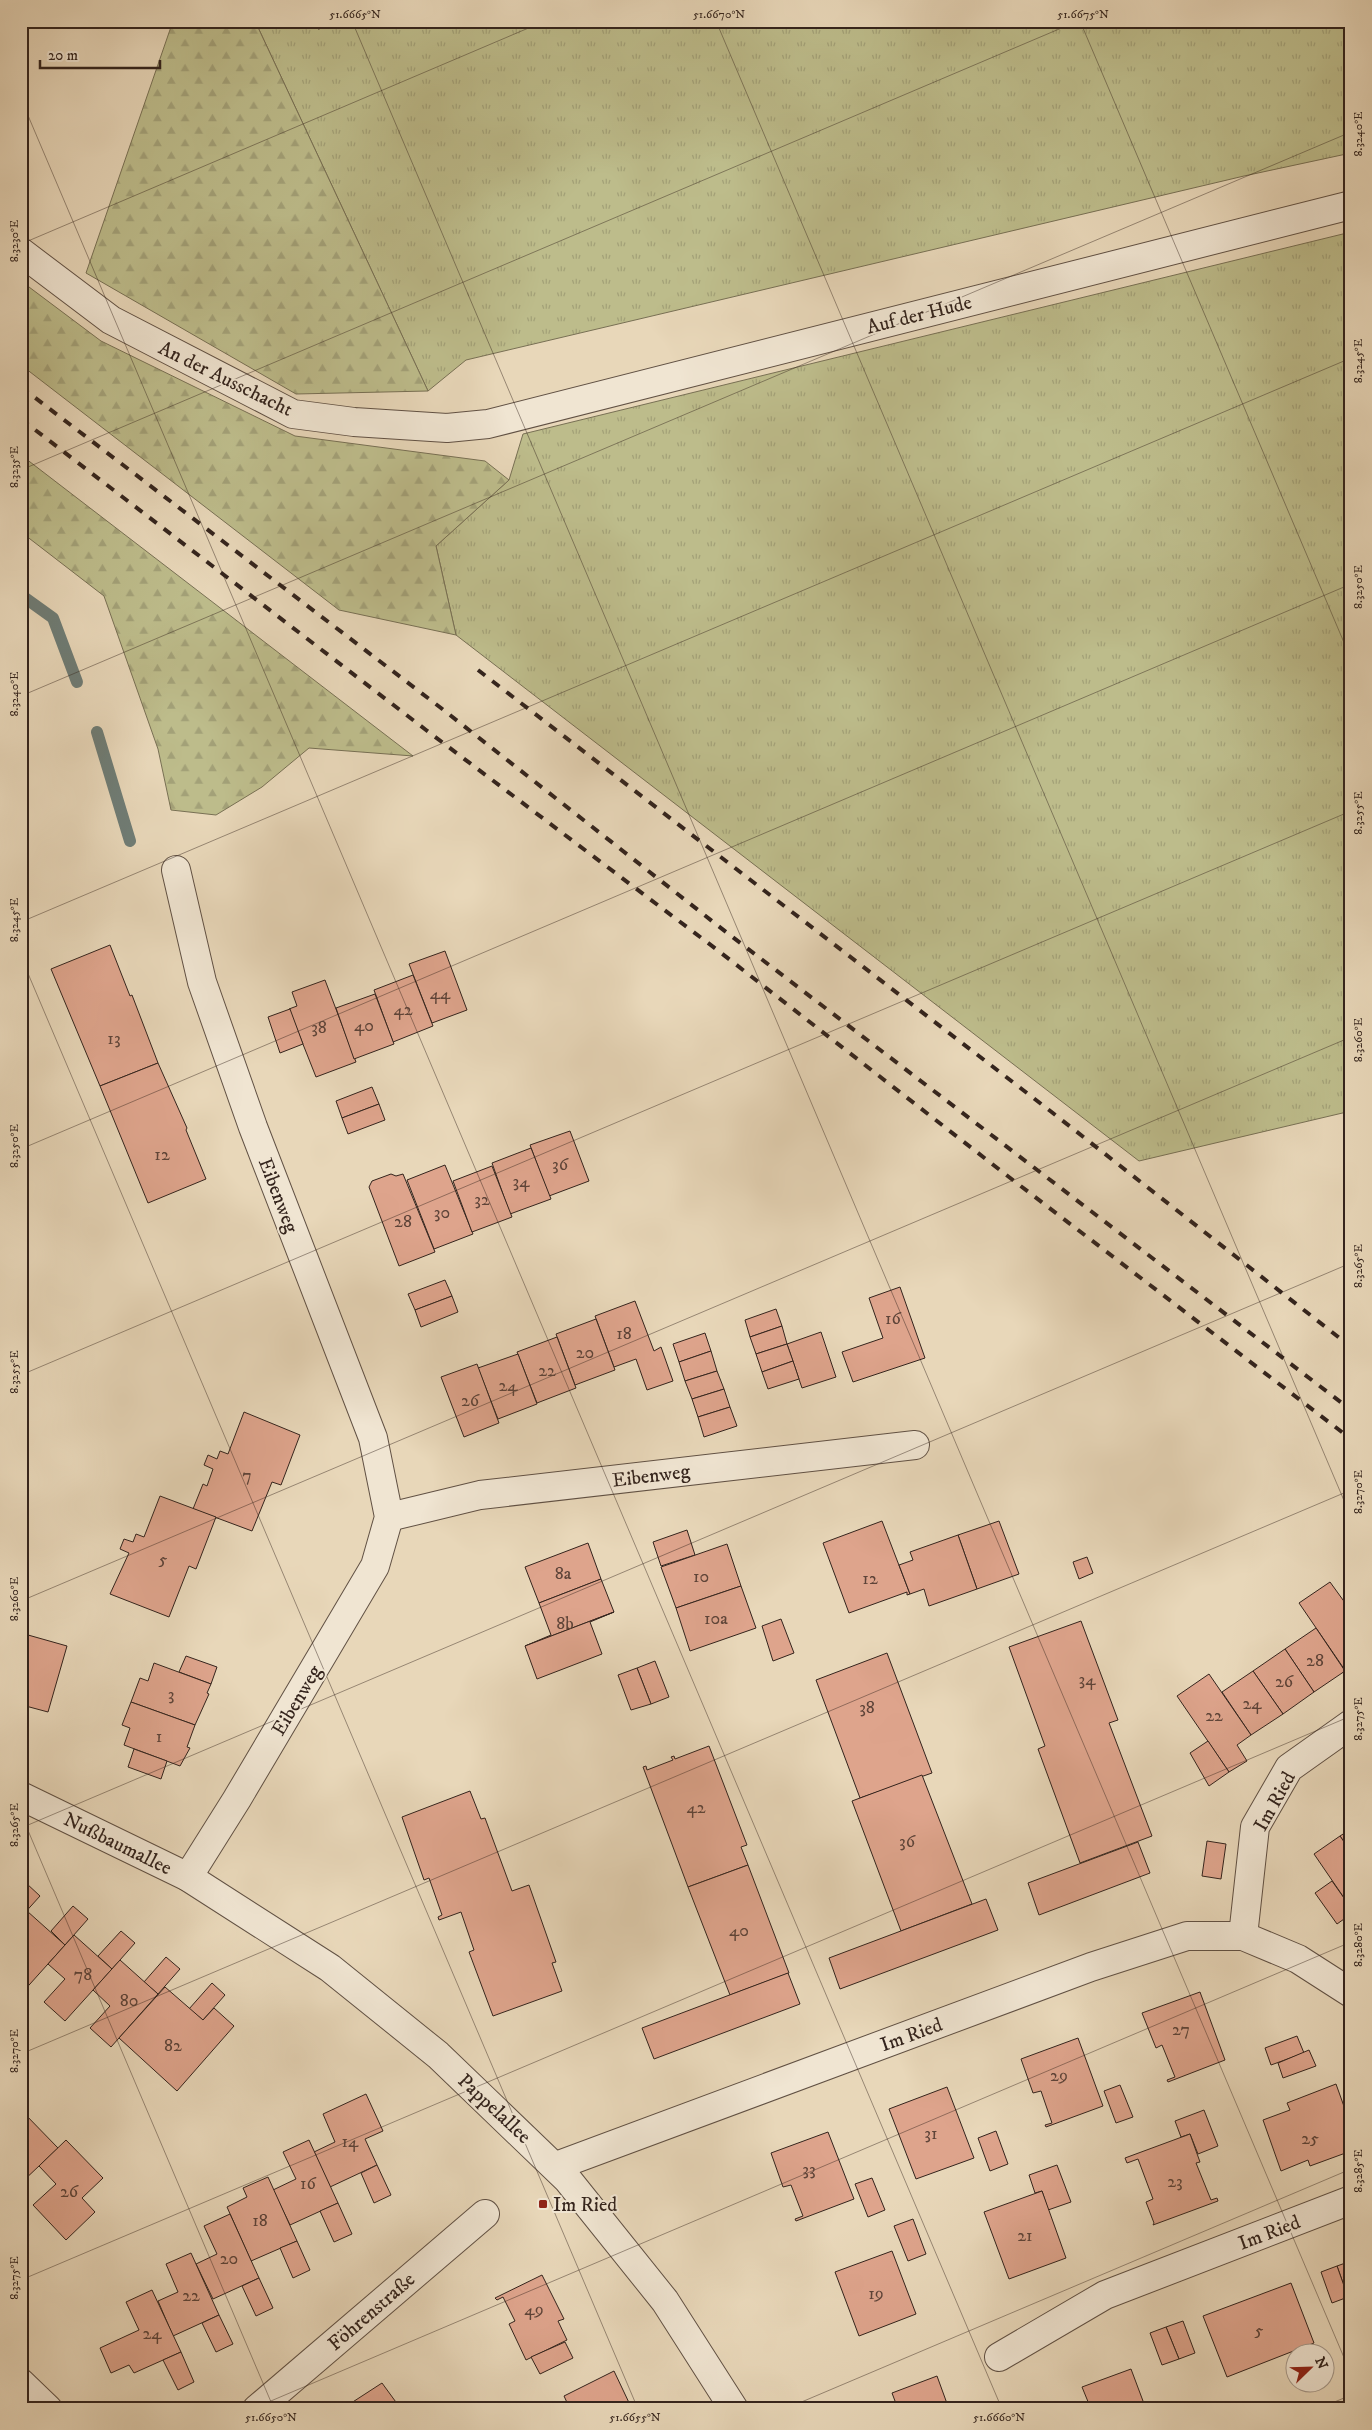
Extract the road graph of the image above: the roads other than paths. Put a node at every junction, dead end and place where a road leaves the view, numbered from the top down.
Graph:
1 (1351, 204) edge
2 (21, 252) edge
3 (488, 424) joint
4 (176, 870) dead end
5 (915, 1445) dead end
6 (389, 1517) junction
7 (1351, 1724) edge
8 (21, 1796) edge
9 (188, 1877) junction
10 (1243, 1936) junction
11 (1350, 1991) edge
12 (556, 2166) junction
13 (1351, 2200) edge
14 (485, 2214) dead end
15 (999, 2357) dead end
16 (21, 2383) edge
17 (48, 2409) edge
18 (257, 2409) edge
19 (734, 2409) edge

1 - 3 street, Auf der Hude
2 - 3 street, An der Ausschacht
4 - 6 street, Eibenweg
5 - 6 street, Eibenweg
6 - 9 street, Eibenweg
7 - 10 street, Im Ried
8 - 9 street, Nußbaumallee
9 - 12 street, Pappelallee
10 - 11 street, Im Ried
10 - 12 street, Im Ried
12 - 19 street, Pappelallee
13 - 15 street, Im Ried
14 - 18 street, Föhrenstraße
16 - 17 street

